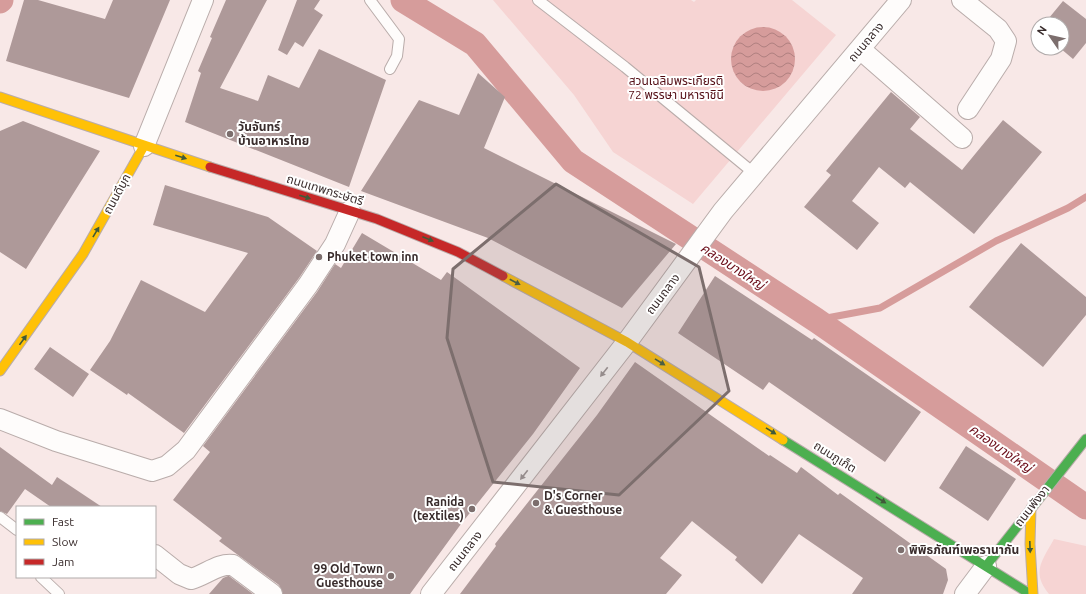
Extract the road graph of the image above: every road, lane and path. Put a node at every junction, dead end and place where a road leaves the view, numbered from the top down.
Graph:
1 (203, 0) edge
2 (370, 0) edge
3 (538, 0) edge
4 (901, 0) edge
5 (962, 0) edge
6 (860, 50) junction
7 (390, 69) dead end
8 (0, 97) edge
9 (968, 108) dead end
10 (962, 138) dead end
11 (144, 146) junction
12 (755, 174) junction
13 (350, 211) junction
14 (627, 342) junction
15 (0, 371) edge
16 (0, 419) edge
17 (1086, 438) edge
18 (1031, 508) junction
19 (0, 517) edge
20 (16, 529) edge
21 (156, 556) edge
22 (986, 566) junction
23 (42, 578) edge
24 (59, 594) edge
25 (272, 594) edge
26 (431, 594) edge
27 (965, 594) edge
28 (1030, 594) edge
29 (1033, 594) edge

1 - 11 street, ถนนดีบุก
2 - 7 lane
3 - 12 lane
4 - 6 street, ถนนถลาง
5 - 9 street
6 - 10 street
6 - 12 street, ถนนถลาง
8 - 11 main road, ถนนเทพกระษัตรี
11 -> 13 main road, ถนนเทพกระษัตรี
15 -> 11 main road, ถนนดีบุก
12 - 14 street, ถนนถลาง
13 -> 14 main road, ถนนเทพกระษัตรี
13 - 16 street
14 -> 22 main road, ถนนภูเก็ต
14 -> 26 street, ถนนถลาง
17 - 18 main road, ถนนพังงา
18 - 22 main road, ถนนพังงา
18 -> 29 main road
19 - 20 lane
21 - 25 street
22 - 27 street, ถนนพังงา
22 - 28 main road, ถนนภูเก็ต
23 - 24 lane

